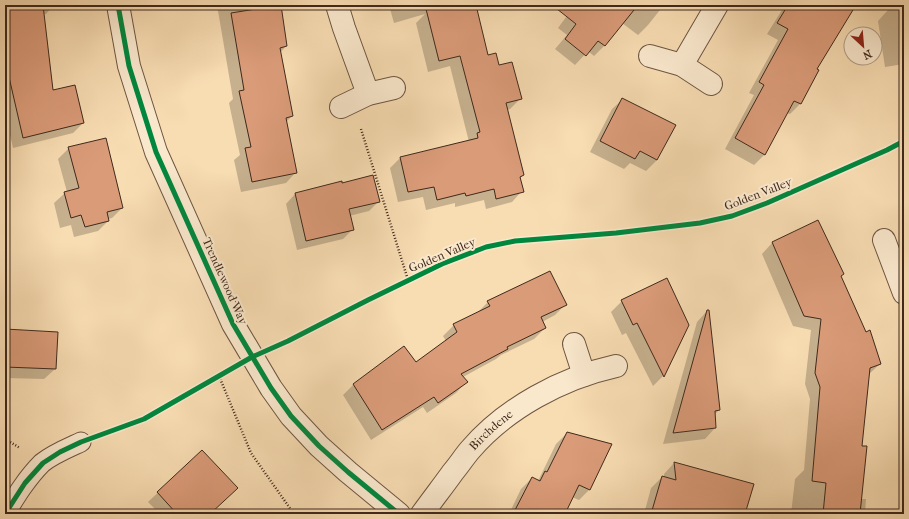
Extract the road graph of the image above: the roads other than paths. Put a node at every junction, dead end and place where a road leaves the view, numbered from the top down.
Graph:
1 (118, 5) edge
2 (337, 5) edge
3 (717, 5) edge
4 (650, 56) dead end
5 (682, 65) junction
6 (711, 84) dead end
7 (394, 88) dead end
8 (368, 94) junction
9 (341, 107) dead end
10 (884, 240) dead end
11 (900, 268) edge
12 (904, 293) edge
13 (574, 344) dead end
14 (616, 366) dead end
15 (584, 375) junction
16 (81, 442) dead end
17 (5, 514) edge
18 (399, 514) edge
19 (422, 514) edge

1 - 18 street, Trendlewood Way
2 - 8 street
3 - 5 street
4 - 5 street
5 - 6 street
7 - 8 street
8 - 9 street
10 - 11 street
11 - 12 street
13 - 15 street
14 - 15 street, Birchdene
15 - 19 street, Birchdene
16 - 17 lane

